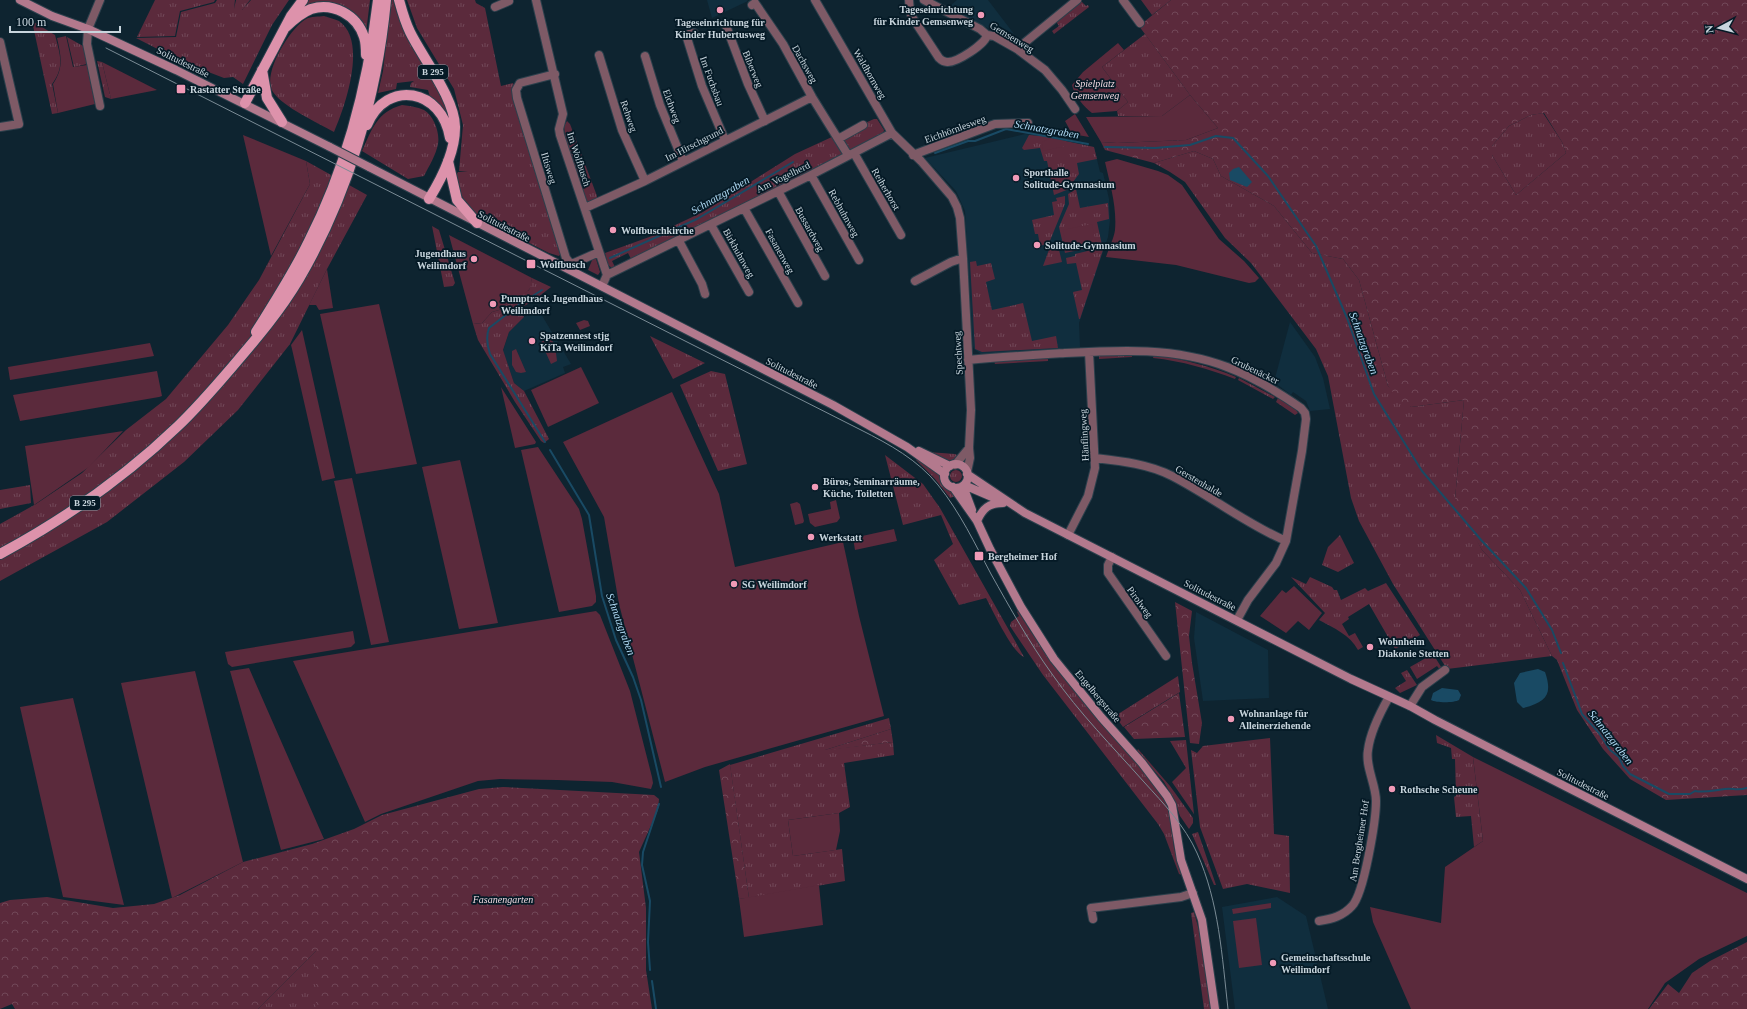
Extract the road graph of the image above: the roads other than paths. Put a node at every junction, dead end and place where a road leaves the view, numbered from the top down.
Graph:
1 (20, 0) edge
2 (100, 0) edge
3 (303, 0) edge
4 (378, 0) edge
5 (386, 0) edge
6 (399, 0) edge
7 (510, 0) edge
8 (536, 0) edge
9 (815, 0) edge
10 (909, 0) edge
11 (924, 0) edge
12 (1077, 0) edge
13 (1123, 0) edge
14 (752, 5) dead end
15 (495, 7) dead end
16 (725, 23) dead end
17 (1140, 23) dead end
18 (286, 27) junction
19 (88, 29) junction
20 (694, 32) dead end
21 (987, 35) junction
22 (0, 42) edge
23 (1017, 49) junction
24 (599, 55) dead end
25 (645, 56) dead end
26 (369, 65) junction
27 (262, 70) junction
28 (554, 74) junction
29 (812, 97) junction
30 (245, 103) junction
31 (100, 106) dead end
32 (1075, 109) dead end
33 (765, 121) junction
34 (282, 122) junction
35 (1028, 123) dead end
36 (863, 125) dead end
37 (0, 127) edge
38 (892, 133) junction
39 (360, 136) junction
40 (838, 139) junction
41 (725, 140) junction
42 (452, 147) junction
43 (851, 154) junction
44 (913, 155) junction
45 (448, 161) junction
46 (683, 161) junction
47 (811, 175) junction
48 (645, 181) junction
49 (778, 191) junction
50 (429, 199) junction
51 (585, 208) junction
52 (744, 208) junction
53 (477, 223) junction
54 (711, 225) junction
55 (901, 234) dead end
56 (679, 241) junction
57 (600, 252) junction
58 (963, 258) junction
59 (859, 260) dead end
60 (607, 275) junction
61 (825, 276) dead end
62 (915, 281) dead end
63 (602, 286) junction
64 (749, 292) dead end
65 (705, 294) dead end
66 (798, 303) dead end
67 (1089, 352) junction
68 (239, 359) junction
69 (968, 360) junction
70 (907, 447) junction
71 (969, 448) junction
72 (1095, 458) junction
73 (952, 465) junction
74 (967, 473) junction
75 (944, 474) junction
76 (963, 485) junction
77 (953, 487) junction
78 (1006, 501) junction
79 (975, 518) junction
80 (1068, 534) junction
81 (1286, 541) junction
82 (0, 554) edge
83 (1112, 557) junction
84 (1237, 620) junction
85 (1166, 656) dead end
86 (1445, 670) dead end
87 (1389, 696) junction
88 (1410, 706) junction
89 (1747, 879) edge
90 (1194, 893) junction
91 (1093, 919) dead end
92 (1319, 922) dead end
93 (1215, 1009) edge

1 - 19 main road, Solitudestraße
2 - 19 street
3 - 18 main road, B 295
4 - 26 main road, B 295
5 - 39 main road, B 295
6 - 42 main road, B 295
7 - 15 street
8 - 28 street, Im Wolfbusch
9 - 38 street, Waldhornweg
10 - 21 street
11 - 21 street, Gemsenweg
12 - 23 street
13 - 17 street
14 - 29 street, Dachsweg
16 - 33 street, Biberweg
18 - 26 main road, B 295
18 - 27 main road, B 295
19 - 30 main road, Solitudestraße
19 - 31 street
20 - 41 street, Im Fuchsbau
21 - 23 street, Gemsenweg
22 - 37 street
23 - 32 street, Gemsenweg
24 - 48 street, Rehweg
25 - 46 street, Elchweg
26 - 68 main road, B 295
27 - 30 main road, B 295
27 - 34 main road
28 - 51 street, Im Wolfbusch
28 - 57 street, Iltisweg
29 - 33 street, Im Hirschgrund
29 - 40 street, Dachsweg
30 - 34 main road, Solitudestraße
33 - 41 street, Im Hirschgrund
34 - 50 main road, Solitudestraße, bridge
35 - 44 street, Eichhörnlesweg
36 - 40 street
38 - 43 street, Am Vogelherd
38 - 44 street, Waldhornweg
39 - 42 main road, B 295
39 - 68 main road, B 295
40 - 43 street, Dachsweg
41 - 46 street, Im Hirschgrund
42 - 45 main road, B 295
43 - 47 street, Am Vogelherd
43 - 55 street, Reiherhorst
44 - 58 street, Spechtweg
45 - 50 main road, B 295
45 - 53 main road, B 295
46 - 48 street, Im Hirschgrund
47 - 49 street, Am Vogelherd
47 - 59 street, Rebhuhnweg
48 - 51 street, Im Hirschgrund
49 - 52 street, Am Vogelherd
49 - 61 street, Bussardweg
50 - 53 main road, Solitudestraße
51 - 57 street, Im Wolfbusch
52 - 54 street, Am Vogelherd
52 - 66 street, Fasanenweg
53 - 63 main road, Solitudestraße
54 - 56 street, Am Vogelherd
54 - 64 street, Birkhuhnweg
56 - 60 street, Am Vogelherd
56 - 65 street
57 - 60 street, Im Wolfbusch
58 - 62 street
58 - 69 street, Spechtweg
60 - 63 street
63 - 70 main road, Solitudestraße
67 - 69 street, Grubenäcker
67 - 72 street, Hänflingweg
67 - 81 street, Grubenäcker
68 - 82 main road, B 295
69 - 71 street, Spechtweg
70 - 73 main road, Solitudestraße
70 - 75 main road, Solitudestraße
71 - 73 street
71 - 74 street, Spechtweg
72 - 80 street, Hänflingweg
72 - 81 street, Gerstenhalde
73 - 74 main road
73 - 75 main road
74 - 76 main road
74 - 78 main road, Solitudestraße
75 - 77 main road
76 - 77 main road
76 - 78 main road, Solitudestraße
76 - 79 main road, Engelbergstraße
77 - 79 main road, Engelbergstraße
78 - 79 main road
78 - 80 main road, Solitudestraße
79 - 90 main road, Engelbergstraße
80 - 83 main road, Solitudestraße
81 - 84 street, Grubenäcker
83 - 84 main road, Solitudestraße
83 - 85 street, Pirolweg
84 - 87 main road, Solitudestraße
86 - 88 street
87 - 88 main road, Solitudestraße
87 - 92 street, Am Bergheimer Hof
88 - 89 main road, Solitudestraße
90 - 91 street
90 - 93 main road, Engelbergstraße

